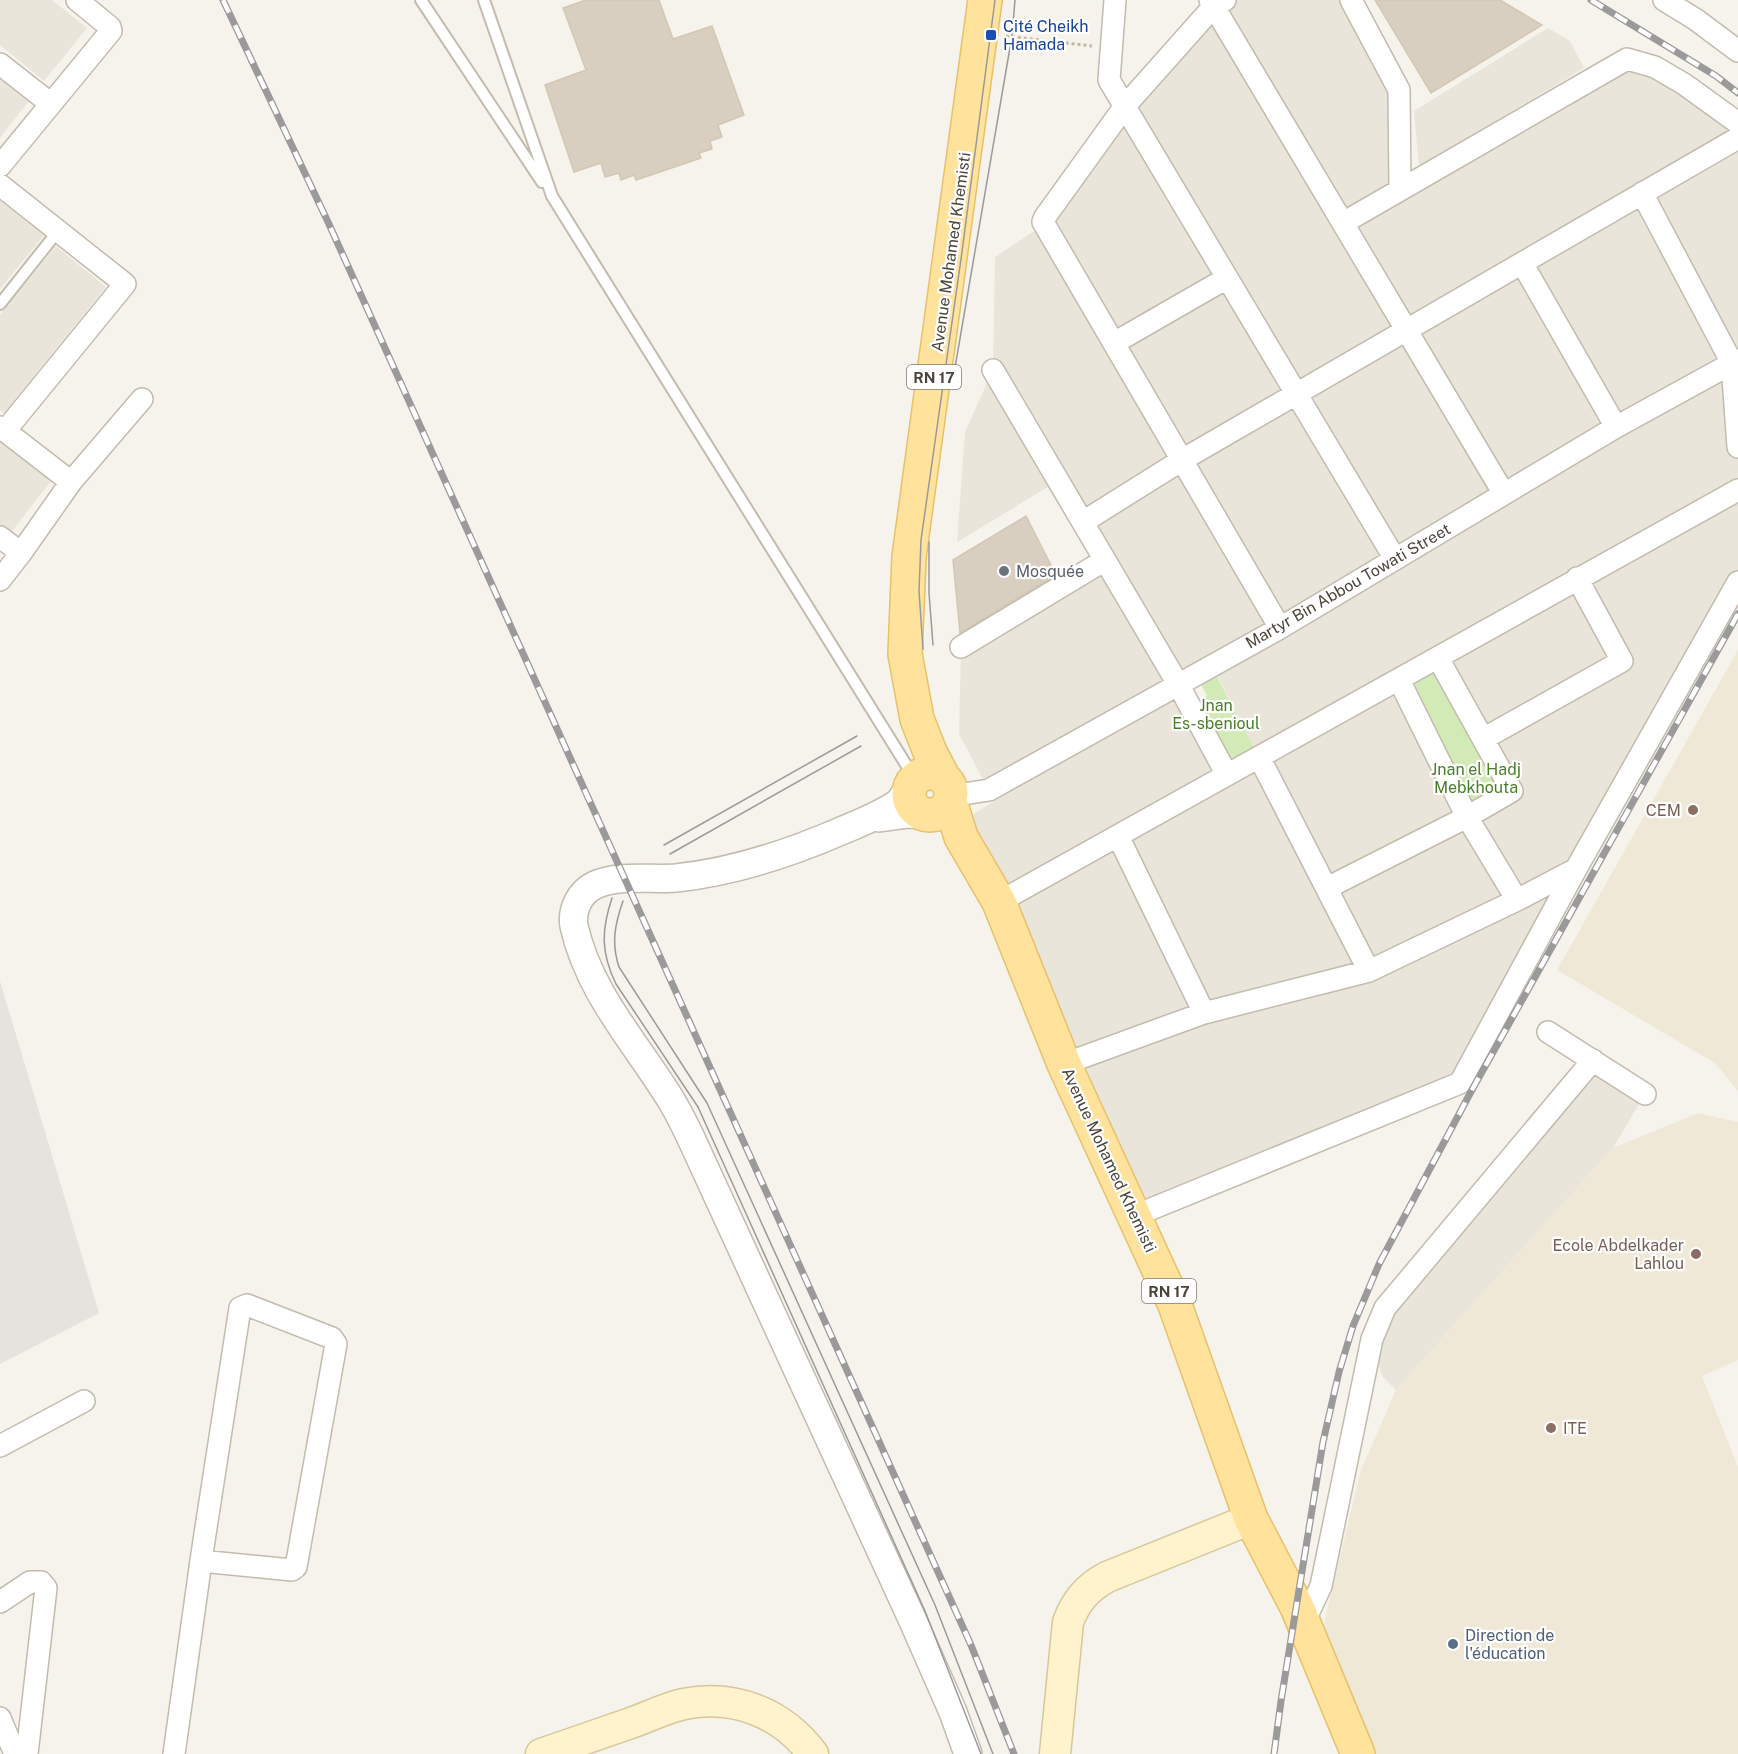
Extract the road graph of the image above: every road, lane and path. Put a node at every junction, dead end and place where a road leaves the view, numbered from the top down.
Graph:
1 (76, 0) edge
2 (421, 0) edge
3 (484, 0) edge
4 (985, 0) edge
5 (1115, 0) edge
6 (1351, 0) edge
7 (1664, 0) edge
8 (1216, 2) edge
9 (1001, 35) dead end
10 (1111, 48) junction
11 (1738, 51) edge
12 (0, 64) edge
13 (51, 104) junction
14 (1125, 106) junction
15 (1738, 123) edge
16 (1738, 138) edge
17 (0, 166) edge
18 (0, 185) edge
19 (1400, 190) junction
20 (1642, 193) junction
21 (552, 196) junction
22 (1343, 223) junction
23 (58, 231) junction
24 (1522, 263) junction
25 (1227, 278) junction
26 (0, 304) edge
27 (1407, 330) junction
28 (1114, 343) junction
29 (1735, 361) edge
30 (993, 370) dead end
31 (1296, 394) junction
32 (142, 399) dead end
33 (1616, 427) junction
34 (3, 429) edge
35 (1738, 447) edge
36 (1182, 460) junction
37 (71, 482) junction
38 (1738, 490) edge
39 (1504, 494) junction
40 (1083, 522) junction
41 (0, 537) edge
42 (21, 554) junction
43 (1105, 560) junction
44 (1395, 560) junction
45 (1577, 578) junction
46 (0, 580) edge
47 (1738, 582) edge
48 (1280, 628) junction
49 (961, 647) dead end
50 (1438, 658) junction
51 (1399, 680) junction
52 (1178, 684) junction
53 (1483, 740) junction
54 (1259, 757) junction
55 (1227, 775) junction
56 (931, 788) junction
57 (1467, 817) junction
58 (1118, 836) junction
59 (1576, 869) junction
60 (1328, 888) junction
61 (1517, 900) junction
62 (999, 902) junction
63 (1369, 971) junction
64 (1204, 1013) junction
65 (1548, 1032) dead end
66 (1593, 1060) junction
67 (1064, 1064) junction
68 (1645, 1094) dead end
69 (1134, 1216) junction
70 (84, 1401) dead end
71 (0, 1446) edge
72 (1251, 1519) junction
73 (201, 1561) junction
74 (0, 1602) edge
75 (1304, 1622) junction
76 (0, 1718) edge
77 (15, 1754) edge
78 (27, 1754) edge
79 (174, 1754) edge
80 (541, 1754) edge
81 (813, 1754) edge
82 (968, 1754) edge
83 (1055, 1754) edge
84 (1358, 1754) edge

1 - 13 street
2 - 21 lane
3 - 21 lane
4 - 56 main road, Avenue Mohamed Khemisti / RN 17
5 - 10 street
6 - 19 street
7 - 11 street
8 - 14 street
8 - 22 street
9 - 10 path
10 - 14 street
12 - 13 street
13 - 17 street
14 - 25 street
14 - 28 street
15 - 19 street
16 - 20 street
18 - 23 street
19 - 22 street
20 - 24 street
20 - 29 street
21 - 56 lane
22 - 27 street
23 - 26 lane
23 - 34 street
24 - 27 street
24 - 33 street
25 - 28 street
25 - 31 street
27 - 31 street
27 - 39 street
28 - 36 street
29 - 33 street, Martyr Bin Abbou Towati Street
29 - 35 street
30 - 40 street
31 - 36 street
31 - 44 street
32 - 37 street
33 - 39 street, Martyr Bin Abbou Towati Street
34 - 37 street
36 - 40 street
36 - 48 street
37 - 42 street
38 - 45 street
39 - 44 street, Martyr Bin Abbou Towati Street
40 - 43 street
41 - 42 street
42 - 46 street
43 - 49 street
43 - 52 street
44 - 48 street, Martyr Bin Abbou Towati Street
45 - 50 street
45 - 53 street
47 - 59 street
48 - 52 street, Martyr Bin Abbou Towati Street
50 - 51 street
50 - 53 street
51 - 54 street
51 - 57 street
52 - 55 street
52 - 56 street, Martyr Bin Abbou Towati Street
53 - 57 street
54 - 55 street
54 - 60 street
55 - 58 street
56 - 62 main road, Avenue Mohamed Khemisti / RN 17
56 - 82 street
57 - 60 street
57 - 61 street
58 - 62 street
58 - 64 street
59 - 61 street
59 - 69 street
60 - 63 street
61 - 63 street
62 - 67 main road, Avenue Mohamed Khemisti / RN 17
63 - 64 street
64 - 67 street
65 - 66 street
66 - 68 street
66 - 75 street
67 - 69 main road, Avenue Mohamed Khemisti / RN 17
69 - 72 main road, Avenue Mohamed Khemisti / RN 17
70 - 71 street
72 - 75 main road, Avenue Mohamed Khemisti / RN 17
72 - 83 main road
73 - 73 street
73 - 79 street
74 - 78 street
75 - 84 main road, Avenue Mohamed Khemisti / RN 17
76 - 77 street
80 - 81 main road

